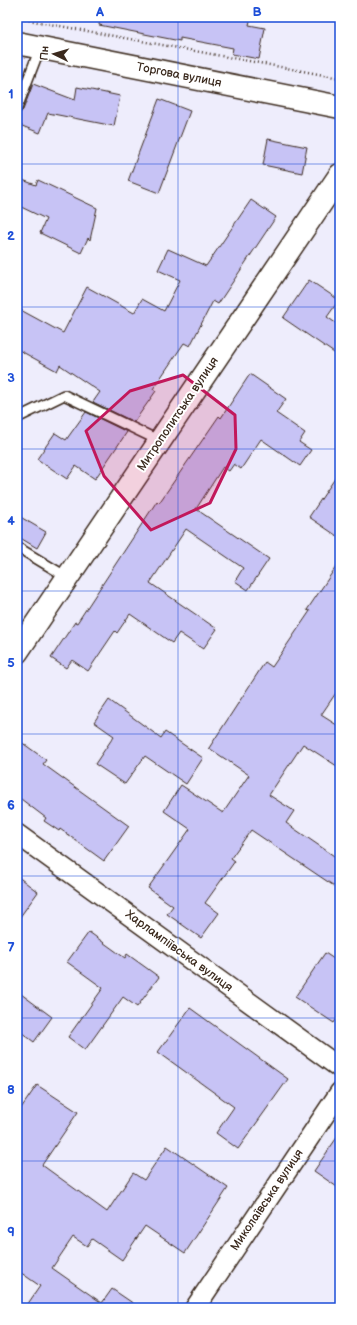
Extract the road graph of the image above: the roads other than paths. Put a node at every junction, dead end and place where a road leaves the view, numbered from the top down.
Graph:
1 (17, 43) edge
2 (40, 47) junction
3 (340, 107) edge
4 (17, 108) edge
5 (340, 175) edge
6 (17, 414) edge
7 (160, 442) junction
8 (17, 547) edge
9 (68, 577) junction
10 (17, 652) edge
11 (17, 834) edge
12 (340, 1068) edge
13 (340, 1092) edge
14 (195, 1308) edge

1 - 2 street, Торгова вулиця
2 - 3 street, Торгова вулиця
2 - 4 lane
5 - 7 street, Митрополитська вулиця
6 - 7 lane
7 - 9 street, Митрополитська вулиця
8 - 9 lane
9 - 10 street, Митрополитська вулиця
11 - 12 street, Харлампіївська вулиця
13 - 14 street, Миколаївська вулиця

